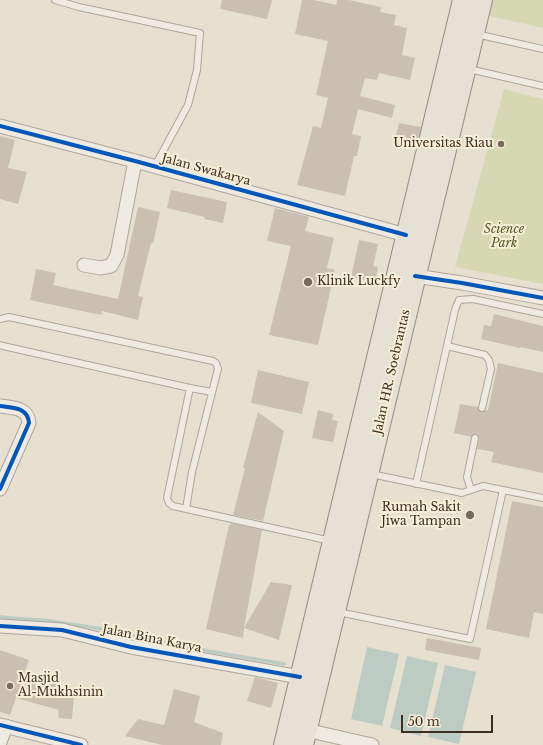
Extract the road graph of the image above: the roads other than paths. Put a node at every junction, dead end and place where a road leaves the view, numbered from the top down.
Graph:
1 (55, 0) edge
2 (463, 0) edge
3 (482, 0) edge
4 (474, 34) junction
5 (543, 49) edge
6 (465, 68) junction
7 (543, 86) edge
8 (0, 126) edge
9 (135, 161) junction
10 (155, 166) junction
11 (406, 235) junction
12 (84, 265) dead end
13 (415, 276) junction
14 (543, 298) edge
15 (543, 314) edge
16 (0, 319) edge
17 (0, 345) edge
18 (447, 346) junction
19 (190, 388) junction
20 (212, 392) junction
21 (0, 406) edge
22 (482, 408) dead end
23 (475, 438) dead end
24 (359, 471) junction
25 (416, 484) junction
26 (0, 489) edge
27 (471, 490) junction
28 (503, 490) junction
29 (543, 498) edge
30 (186, 509) junction
31 (333, 541) junction
32 (335, 612) junction
33 (0, 626) edge
34 (300, 677) junction
35 (3, 726) edge
36 (304, 738) edge
37 (0, 742) edge
38 (81, 745) edge
39 (284, 745) edge
40 (372, 745) edge

1 - 10 lane
2 - 11 main road, Jalan HR. Soebrantas
3 - 4 main road, Jalan HR. Soebrantas
4 - 5 lane
4 - 6 main road, Jalan HR. Soebrantas
6 - 7 lane
6 - 13 main road, Jalan HR. Soebrantas
8 - 9 street, Jalan Swakarya
9 - 10 street, Jalan Swakarya
9 - 12 street
10 - 11 street, Jalan Swakarya
11 - 24 main road, Jalan HR. Soebrantas
13 - 14 street
13 - 24 main road, Jalan HR. Soebrantas
15 - 18 lane
16 - 20 lane
17 - 19 lane
18 - 22 lane
18 - 25 lane
19 - 20 lane
19 - 30 lane
20 - 30 lane
21 - 26 street
23 - 27 lane
24 - 25 lane
24 - 31 main road, Jalan HR. Soebrantas
24 - 32 main road, Jalan HR. Soebrantas
25 - 27 lane
27 - 28 lane
28 - 29 lane
28 - 32 lane
30 - 31 lane
31 - 34 main road, Jalan HR. Soebrantas
32 - 36 main road, Jalan HR. Soebrantas
33 - 34 street, Jalan Bina Karya
34 - 39 main road, Jalan HR. Soebrantas
35 - 37 street
35 - 38 street
36 - 40 street

